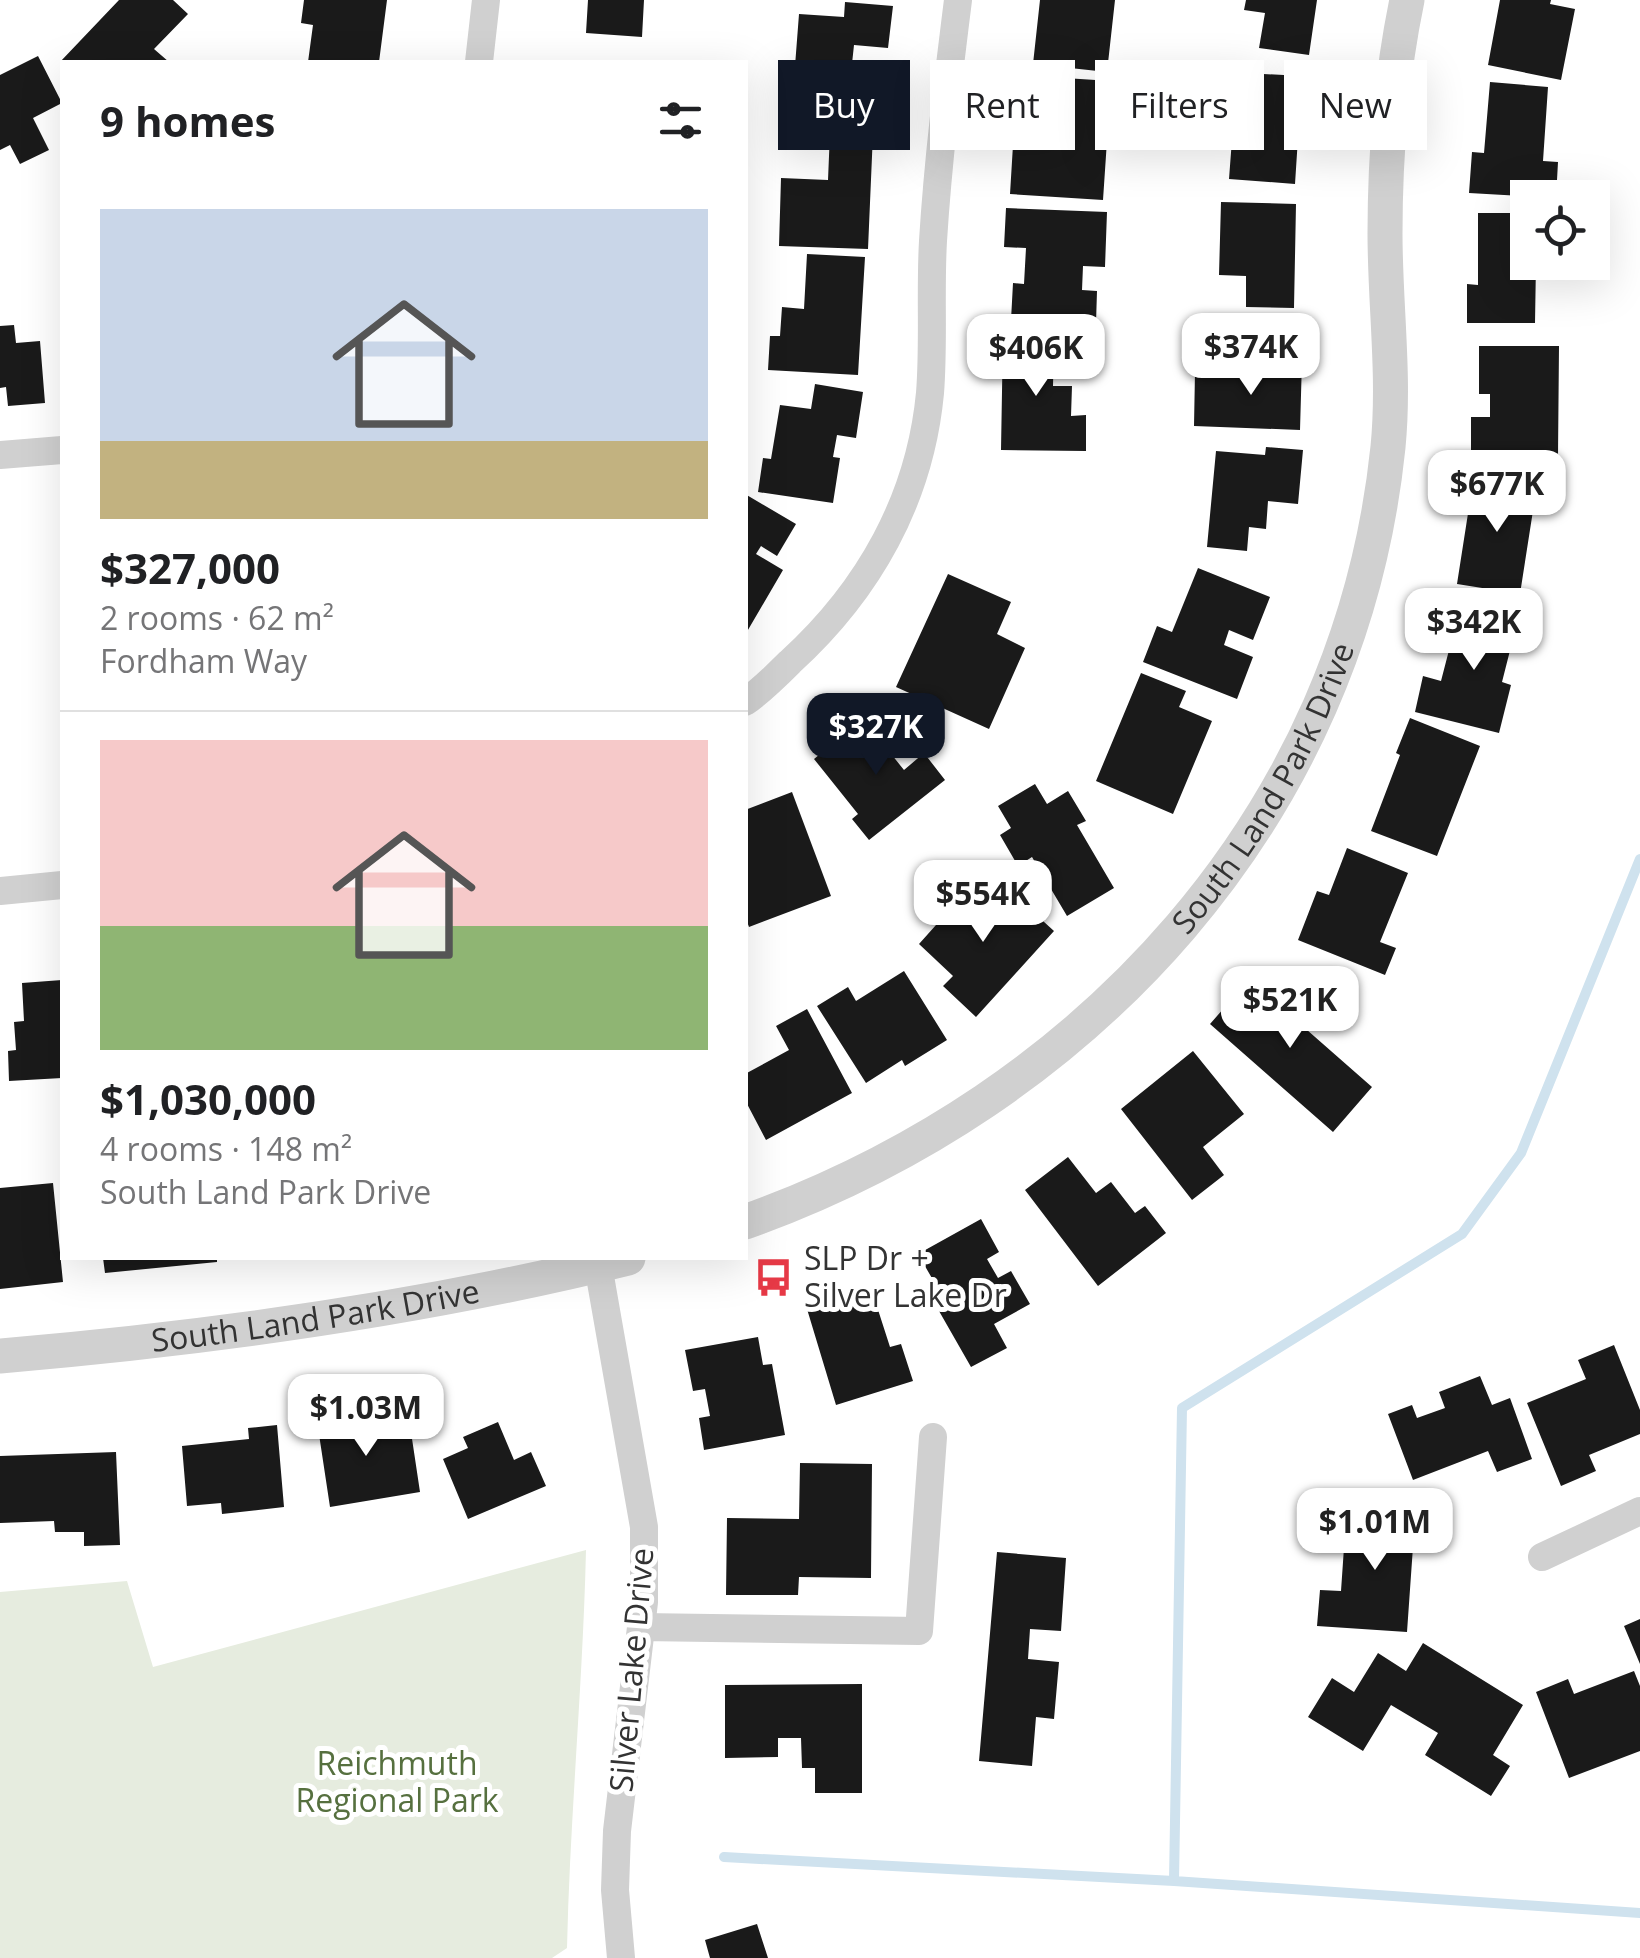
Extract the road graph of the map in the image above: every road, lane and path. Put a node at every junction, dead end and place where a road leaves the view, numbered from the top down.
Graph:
1 (486, 0) edge
2 (958, 0) edge
3 (1407, 0) edge
4 (480, 60) edge
5 (60, 450) edge
6 (0, 455) edge
7 (748, 699) edge
8 (60, 885) edge
9 (0, 891) edge
10 (748, 1221) edge
11 (613, 1261) edge
12 (0, 1356) edge
13 (933, 1437) dead end
14 (1640, 1512) edge
15 (1542, 1556) dead end
16 (641, 1627) junction
17 (621, 1958) edge

1 - 4 street
2 - 7 street
3 - 10 street, South Land Park Drive
5 - 6 street
8 - 9 street
11 - 12 street, South Land Park Drive
11 - 16 street, Silver Lake Drive
13 - 16 street
14 - 15 street
16 - 17 street, Silver Lake Drive

